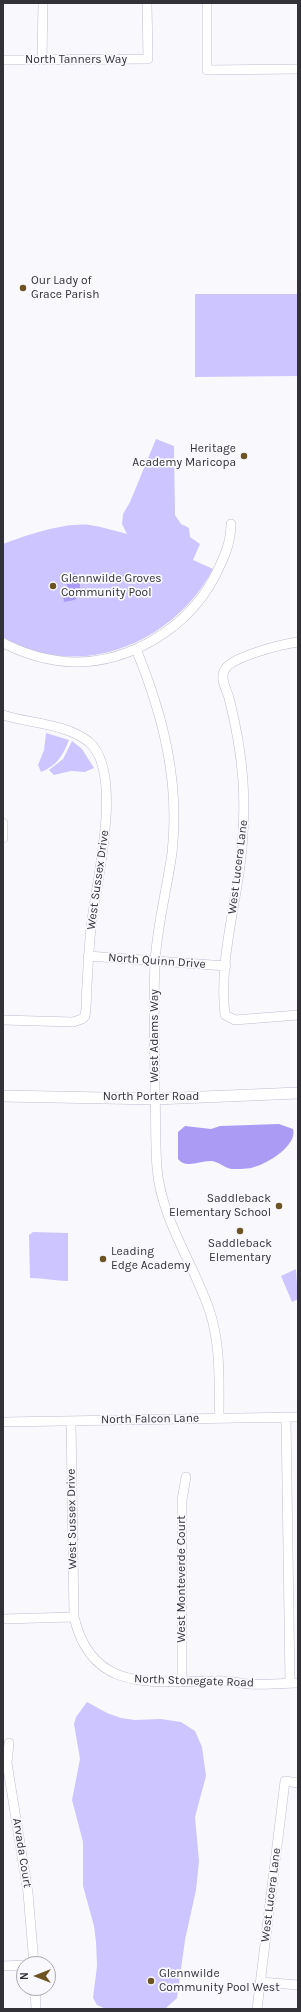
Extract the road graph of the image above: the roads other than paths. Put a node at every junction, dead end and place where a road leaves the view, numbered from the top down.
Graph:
1 (43, 3) edge
2 (147, 3) edge
3 (207, 3) edge
4 (3, 60) edge
5 (42, 60) junction
6 (298, 69) edge
7 (231, 524) dead end
8 (298, 642) edge
9 (3, 643) edge
10 (136, 649) junction
11 (3, 715) edge
12 (3, 823) edge
13 (3, 838) edge
14 (88, 956) junction
15 (156, 961) junction
16 (226, 966) junction
17 (298, 1015) edge
18 (3, 1020) edge
19 (298, 1093) edge
20 (3, 1096) edge
21 (156, 1099) junction
22 (286, 1417) junction
23 (298, 1417) edge
24 (219, 1418) junction
25 (71, 1421) junction
26 (3, 1422) edge
27 (186, 1477) dead end
28 (74, 1617) junction
29 (3, 1619) edge
30 (182, 1681) junction
31 (294, 1683) edge
32 (9, 1743) dead end
33 (298, 1783) edge
34 (33, 1956) edge
35 (16, 1965) edge
36 (3, 1966) edge
37 (261, 1982) junction
38 (298, 1985) edge
39 (36, 1996) edge
40 (36, 2009) edge
41 (257, 2009) edge

1 - 5 street
2 - 5 street, North Tanners Way
3 - 6 street
4 - 5 street, North Tanners Way
7 - 10 street
8 - 16 street, West Lucera Lane
9 - 10 street
10 - 15 street, West Adams Way
11 - 14 street, West Sussex Drive
12 - 13 street
14 - 15 street, North Quinn Drive
14 - 18 street, West Sussex Drive
15 - 16 street, North Quinn Drive
15 - 21 street, West Adams Way
16 - 17 street, West Lucera Lane
19 - 21 street, North Porter Road
20 - 21 street, North Porter Road
21 - 24 street, West Adams Way
22 - 23 street, North Falcon Lane
22 - 24 street, North Falcon Lane
22 - 31 street
24 - 25 street, North Falcon Lane
25 - 26 street, North Falcon Lane
25 - 28 street, West Sussex Drive
27 - 30 street, West Monteverde Court
28 - 29 street
28 - 30 street, North Stonegate Road
30 - 31 street, North Stonegate Road
32 - 34 street, Arvada Court
33 - 37 street, West Lucera Lane
35 - 36 street
37 - 38 street
37 - 41 street, West Lucera Lane
39 - 40 street

